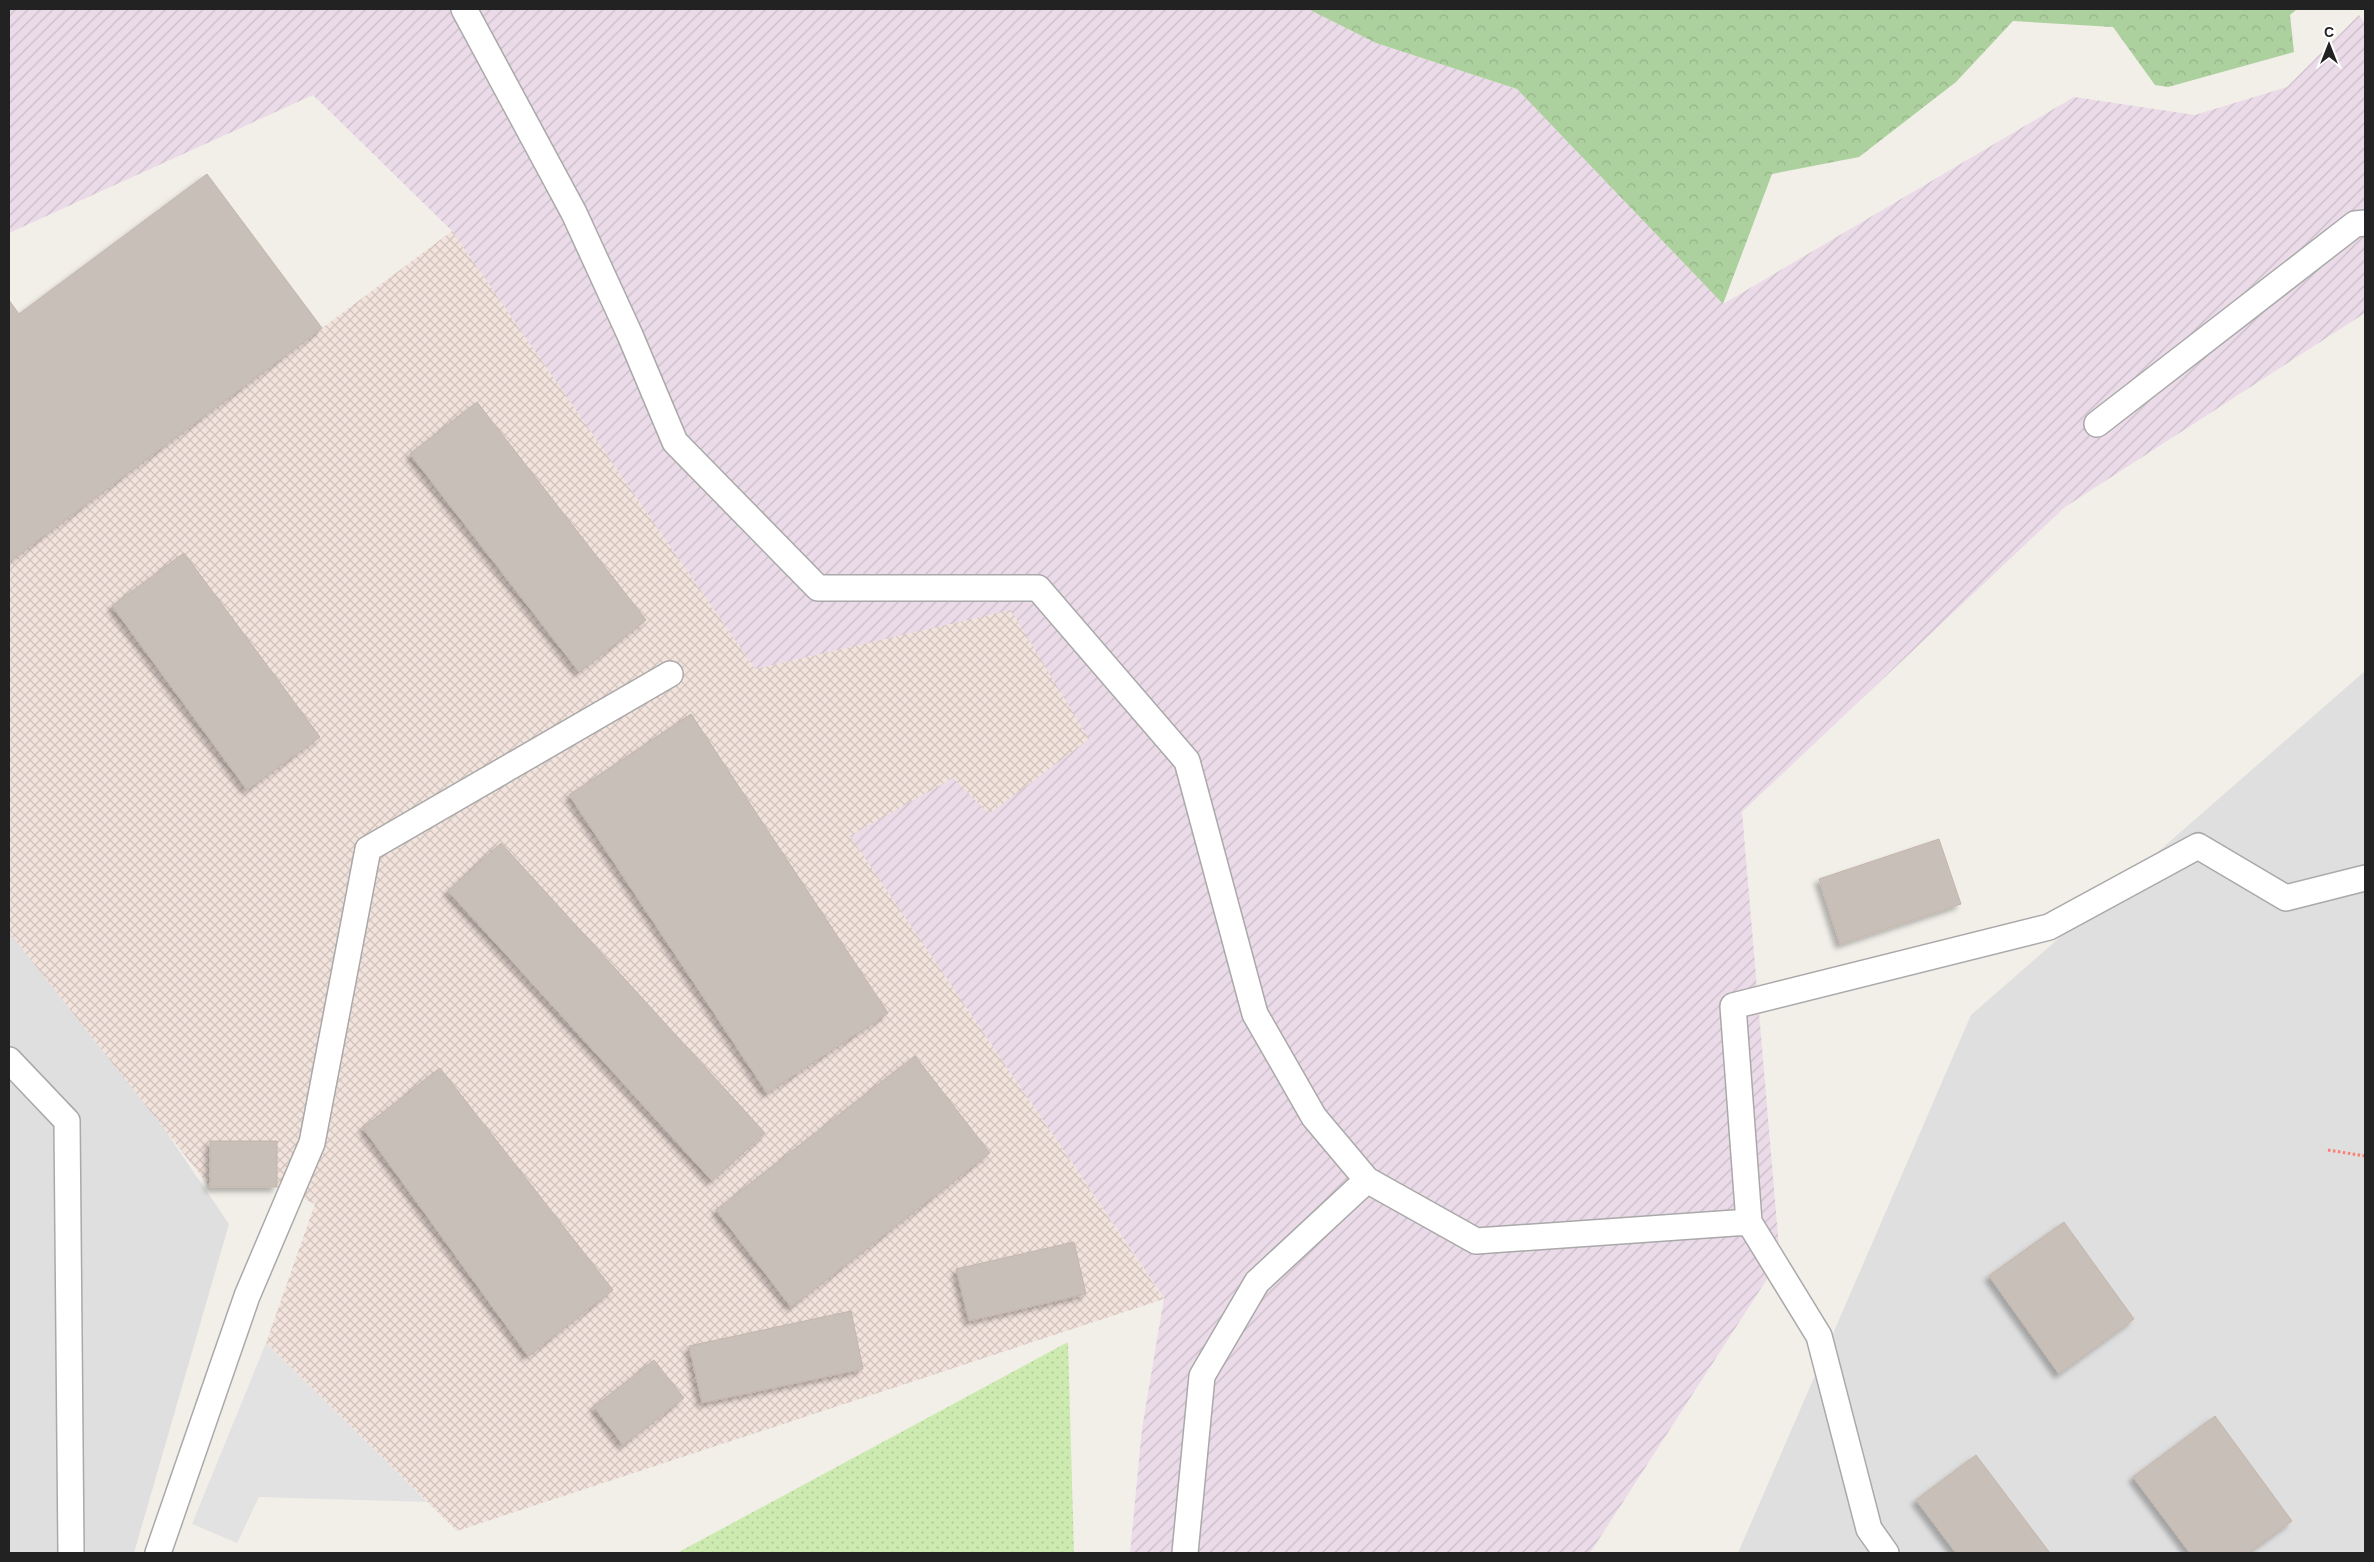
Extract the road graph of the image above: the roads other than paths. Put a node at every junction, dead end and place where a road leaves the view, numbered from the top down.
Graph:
1 (464, 9) edge
2 (2365, 223) edge
3 (2097, 424) dead end
4 (670, 674) dead end
5 (2365, 878) edge
6 (9, 1060) edge
7 (1367, 1180) junction
8 (1749, 1222) junction
9 (71, 1553) edge
10 (158, 1553) edge
11 (1185, 1553) edge
12 (1886, 1553) edge

1 - 7 lane
2 - 3 lane
4 - 10 lane
5 - 8 lane
6 - 9 lane
7 - 8 lane
7 - 11 lane
8 - 12 lane

